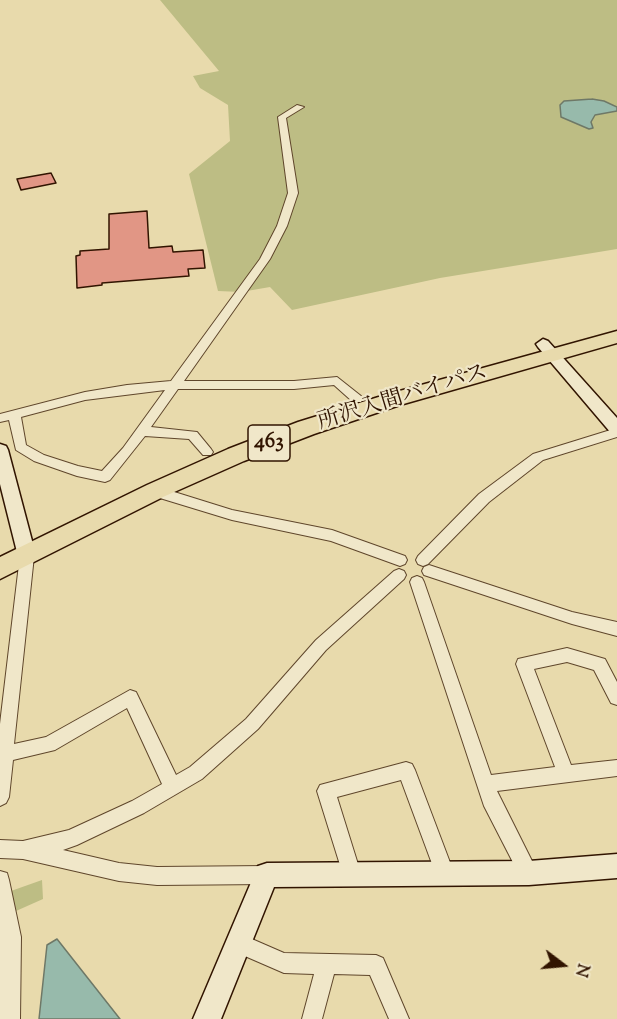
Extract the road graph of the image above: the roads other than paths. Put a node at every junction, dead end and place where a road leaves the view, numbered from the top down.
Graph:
1 (300, 106) dead end
2 (617, 323) edge
3 (617, 337) edge
4 (548, 349) junction
5 (174, 385) junction
6 (357, 399) junction
7 (14, 414) junction
8 (0, 418) edge
9 (617, 430) edge
10 (142, 431) junction
11 (0, 450) edge
12 (207, 452) junction
13 (155, 491) junction
14 (25, 549) junction
15 (0, 555) edge
16 (400, 568) junction
17 (0, 569) edge
18 (423, 571) junction
19 (617, 629) edge
20 (617, 698) edge
21 (5, 754) junction
22 (617, 768) edge
23 (566, 773) junction
24 (485, 784) junction
25 (172, 787) junction
26 (0, 797) edge
27 (0, 849) edge
28 (23, 850) junction
29 (617, 866) edge
30 (445, 873) junction
31 (529, 873) junction
32 (352, 874) junction
33 (267, 875) junction
34 (0, 880) edge
35 (238, 943) junction
36 (327, 963) junction
37 (7, 1017) edge
38 (207, 1019) edge
39 (312, 1019) edge
40 (399, 1019) edge

1 - 5 street
2 - 4 highway, 所沢入間バイパス / 463
3 - 4 highway, 所沢入間バイパス / 463
4 - 6 highway, 所沢入間バイパス / 463
4 - 9 street
4 - 13 highway, 所沢入間バイパス / 463
5 - 6 street
5 - 7 street
5 - 10 street
6 - 12 highway, 所沢入間バイパス / 463
7 - 8 street
7 - 10 street
9 - 18 street
10 - 12 street
11 - 14 street
12 - 14 highway, 所沢入間バイパス / 463
13 - 14 highway, 所沢入間バイパス / 463
13 - 16 street
14 - 15 highway, 所沢入間バイパス / 463
14 - 17 highway, 所沢入間バイパス / 463
14 - 21 street
16 - 18 street
16 - 18 street
16 - 25 street
18 - 19 street
18 - 24 street
20 - 23 street
21 - 25 street
21 - 26 street
22 - 23 street
23 - 24 street
24 - 31 street
25 - 28 street
27 - 28 street
28 - 33 street
29 - 31 street
30 - 31 street
30 - 32 street
30 - 32 street
32 - 33 street
33 - 35 street
34 - 37 street
35 - 36 street
35 - 38 street
36 - 39 street
36 - 40 street

